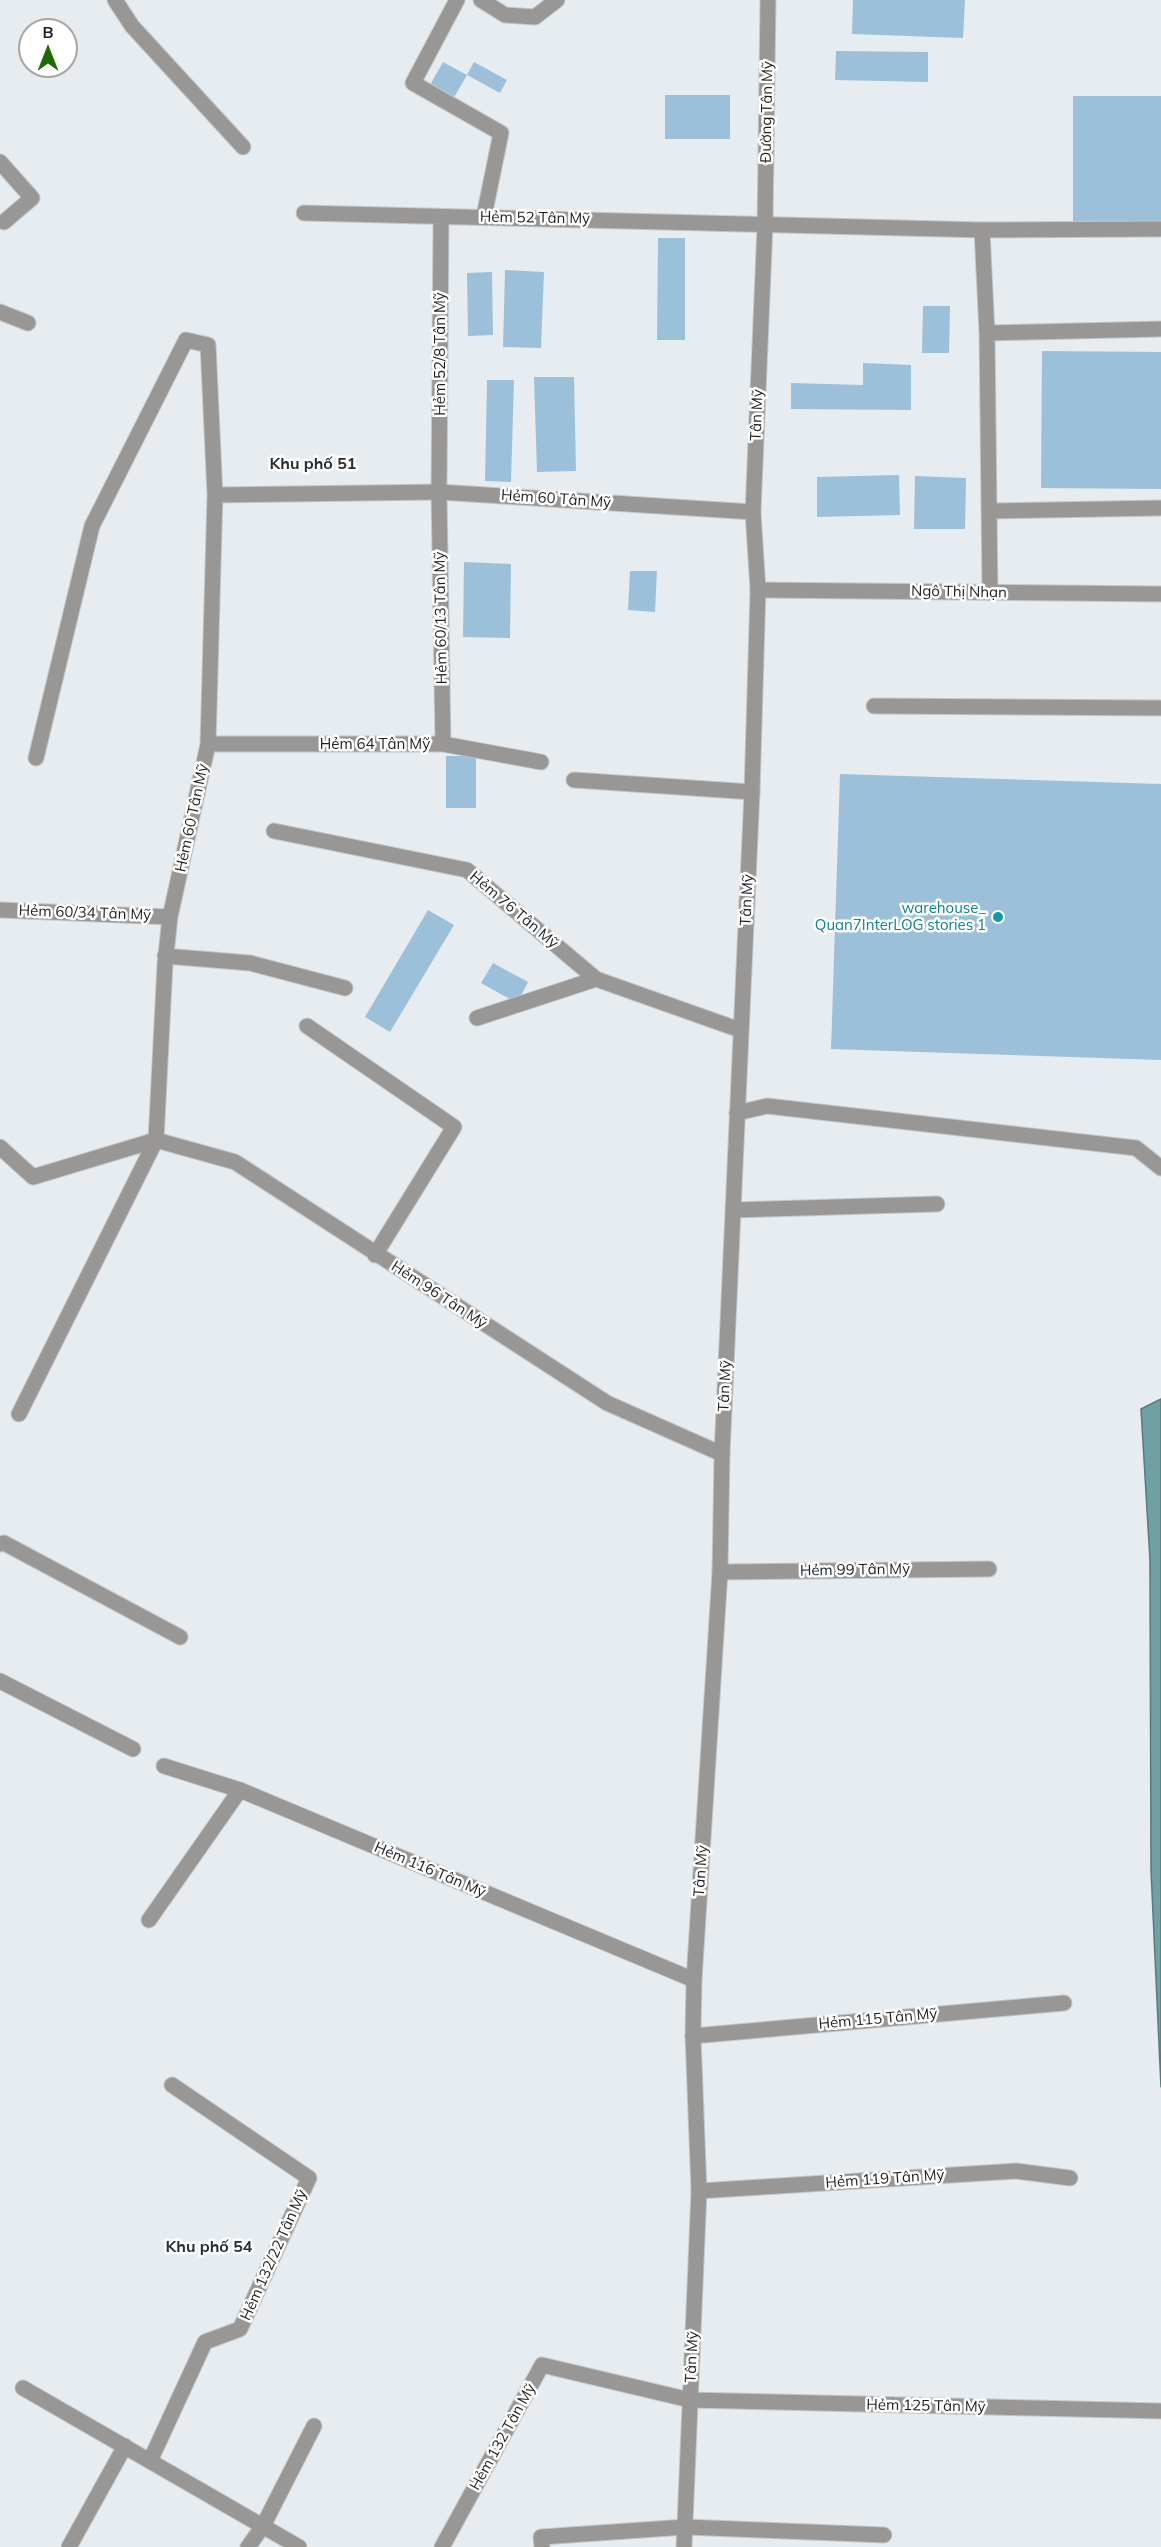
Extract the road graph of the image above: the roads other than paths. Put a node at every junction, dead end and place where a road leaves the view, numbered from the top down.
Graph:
1 (115, 0) edge
2 (457, 0) edge
3 (481, 0) edge
4 (557, 0) edge
5 (768, 0) edge
6 (243, 147) dead end
7 (0, 162) edge
8 (304, 213) dead end
9 (484, 216) junction
10 (441, 217) junction
11 (4, 222) dead end
12 (765, 225) junction
13 (1161, 229) edge
14 (982, 230) junction
15 (0, 312) edge
16 (28, 323) dead end
17 (1161, 329) edge
18 (987, 333) junction
19 (439, 492) junction
20 (215, 495) junction
21 (1161, 508) edge
22 (990, 511) junction
23 (753, 512) junction
24 (758, 590) junction
25 (990, 593) junction
26 (1161, 594) edge
27 (874, 706) dead end
28 (1161, 708) edge
29 (207, 744) junction
30 (443, 744) junction
31 (36, 758) dead end
32 (541, 762) dead end
33 (573, 780) dead end
34 (752, 792) junction
35 (274, 831) dead end
36 (0, 910) edge
37 (170, 917) junction
38 (165, 956) junction
39 (596, 979) junction
40 (345, 988) dead end
41 (477, 1018) dead end
42 (307, 1026) dead end
43 (740, 1030) junction
44 (737, 1113) junction
45 (156, 1140) junction
46 (0, 1147) edge
47 (1161, 1168) edge
48 (937, 1204) dead end
49 (734, 1210) junction
50 (375, 1255) junction
51 (19, 1414) dead end
52 (722, 1454) junction
53 (0, 1544) edge
54 (989, 1569) dead end
55 (720, 1572) junction
56 (180, 1637) dead end
57 (0, 1682) edge
58 (133, 1749) dead end
59 (164, 1766) dead end
60 (240, 1790) junction
61 (149, 1920) dead end
62 (694, 1980) junction
63 (1064, 2003) dead end
64 (693, 2036) junction
65 (172, 2085) dead end
66 (1070, 2178) dead end
67 (699, 2191) junction
68 (23, 2388) dead end
69 (690, 2400) junction
70 (1161, 2412) edge
71 (314, 2426) dead end
72 (125, 2446) junction
73 (150, 2461) junction
74 (263, 2526) junction
75 (684, 2527) junction
76 (884, 2535) dead end
77 (69, 2547) edge
78 (249, 2547) edge
79 (299, 2547) edge
80 (442, 2547) edge
81 (542, 2547) edge
82 (684, 2547) edge

1 - 6 street
2 - 9 street
3 - 4 street
5 - 12 street, Đường Tân Mỹ
7 - 11 street
8 - 10 street, Hẻm 52 Tân Mỹ
9 - 10 street, Hẻm 52 Tân Mỹ
9 - 12 street, Hẻm 52 Tân Mỹ
10 - 19 street, Hẻm 52/8 Tân Mỹ
12 - 14 street, Hẻm 52 Tân Mỹ
12 - 23 street, Tân Mỹ
13 - 14 street, Hẻm 52 Tân Mỹ
14 - 18 street
15 - 16 street
17 - 18 street
18 - 22 street
19 - 20 street, Hẻm 60 Tân Mỹ
19 - 23 street, Hẻm 60 Tân Mỹ
19 - 30 street, Hẻm 60/13 Tân Mỹ
20 - 29 street, Hẻm 60 Tân Mỹ
20 - 31 street, Hẻm 60 Tân Mỹ
21 - 22 street
22 - 25 street
23 - 24 street, Tân Mỹ
24 - 25 street, Ngô Thị Nhạn
24 - 34 street, Tân Mỹ
25 - 26 street, Ngô Thị Nhạn
27 - 28 street
29 - 30 street, Hẻm 64 Tân Mỹ
29 - 37 street, Hẻm 60 Tân Mỹ
30 - 32 street, Hẻm 64 Tân Mỹ
33 - 34 street
34 - 43 street, Tân Mỹ
35 - 39 street, Hẻm 76 Tân Mỹ
36 - 37 street, Hẻm 60/34 Tân Mỹ
37 - 38 street, Hẻm 60 Tân Mỹ
38 - 40 street
38 - 45 street, Hẻm 60 Tân Mỹ
39 - 41 street
39 - 43 street, Hẻm 76 Tân Mỹ
42 - 50 street
43 - 44 street, Tân Mỹ
44 - 47 street
44 - 49 street, Tân Mỹ
45 - 46 street
45 - 50 street, Hẻm 96 Tân Mỹ
45 - 51 street
48 - 49 street
49 - 52 street, Tân Mỹ
50 - 52 street, Hẻm 96 Tân Mỹ
52 - 55 street, Tân Mỹ
53 - 56 street
54 - 55 street, Hẻm 99 Tân Mỹ
55 - 62 street, Tân Mỹ
57 - 58 street
59 - 60 street, Hẻm 116 Tân Mỹ
60 - 61 street
60 - 62 street, Hẻm 116 Tân Mỹ
62 - 64 street, Tân Mỹ
63 - 64 street, Hẻm 115 Tân Mỹ
64 - 67 street, Tân Mỹ
65 - 73 street, Hẻm 132/22 Tân Mỹ
66 - 67 street, Hẻm 119 Tân Mỹ
67 - 69 street, Tân Mỹ
68 - 72 street
69 - 70 street, Hẻm 125 Tân Mỹ
69 - 75 street, Tân Mỹ
69 - 80 street, Hẻm 132 Tân Mỹ
71 - 74 street
72 - 73 street
72 - 77 street
73 - 74 street
74 - 78 street
74 - 79 street
75 - 76 street
75 - 81 street
75 - 82 street, Tân Mỹ

